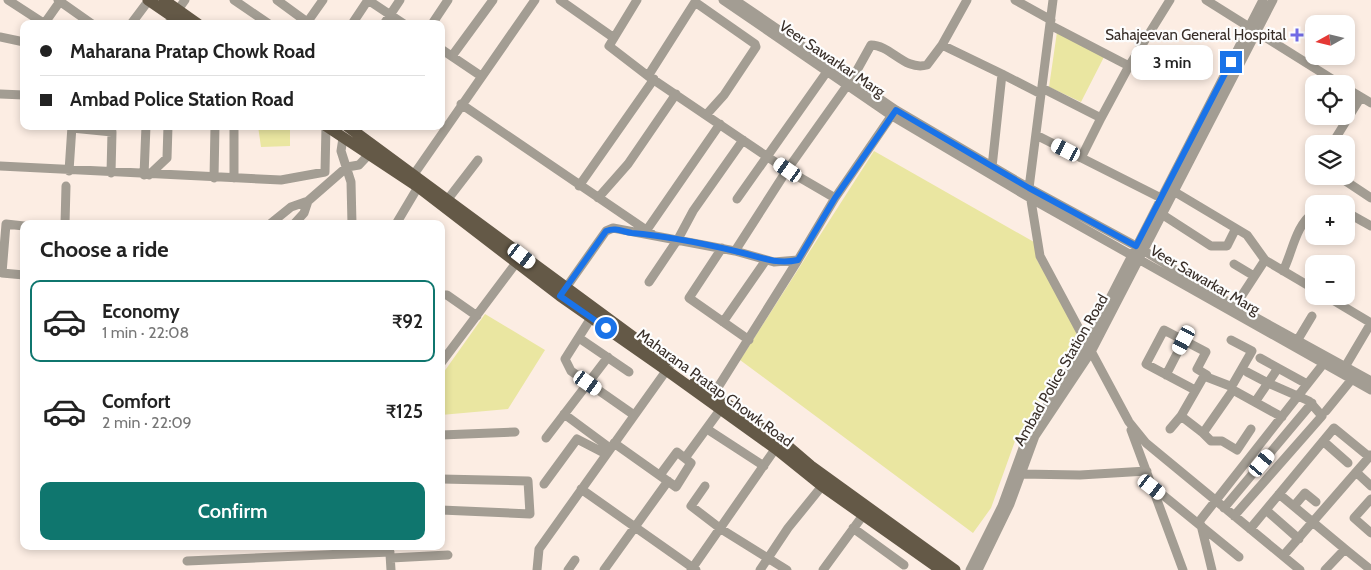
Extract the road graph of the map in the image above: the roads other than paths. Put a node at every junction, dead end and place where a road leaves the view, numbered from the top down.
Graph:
1 (8, 0) edge
2 (148, 0) edge
3 (164, 0) edge
4 (185, 0) edge
5 (234, 0) edge
6 (277, 0) edge
7 (322, 0) edge
8 (400, 0) edge
9 (448, 0) edge
10 (493, 0) edge
11 (535, 0) edge
12 (560, 0) edge
13 (637, 0) edge
14 (723, 0) edge
15 (735, 0) edge
16 (967, 0) edge
17 (1015, 0) edge
18 (1052, 0) edge
19 (1170, 0) edge
20 (1206, 0) edge
21 (1263, 0) edge
22 (1273, 0) edge
23 (60, 1) edge
24 (695, 1) edge
25 (390, 15) junction
26 (173, 17) edge
27 (38, 20) edge
28 (47, 20) edge
29 (86, 20) edge
30 (135, 20) edge
31 (263, 20) edge
32 (303, 20) edge
33 (309, 20) edge
34 (355, 20) edge
35 (387, 20) edge
36 (398, 20) edge
37 (435, 20) edge
38 (1050, 22) junction
39 (1252, 30) junction
40 (0, 38) edge
41 (614, 38) junction
42 (20, 41) edge
43 (942, 45) junction
44 (445, 52) edge
45 (452, 56) junction
46 (1129, 66) junction
47 (826, 73) junction
48 (1002, 74) junction
49 (1325, 75) edge
50 (481, 76) junction
51 (651, 77) junction
52 (849, 84) junction
53 (1042, 91) junction
54 (1355, 93) edge
55 (0, 94) edge
56 (20, 94) edge
57 (676, 94) junction
58 (1362, 97) junction
59 (1371, 103) edge
60 (461, 104) junction
61 (894, 113) junction
62 (706, 115) junction
63 (1100, 118) junction
64 (720, 124) junction
65 (72, 130) edge
66 (112, 130) edge
67 (146, 130) edge
68 (168, 130) edge
69 (215, 130) edge
70 (234, 130) edge
71 (326, 130) edge
72 (332, 130) edge
73 (351, 130) edge
74 (445, 130) edge
75 (445, 130) edge
76 (1036, 135) junction
77 (1338, 135) edge
78 (343, 138) junction
79 (743, 140) junction
80 (372, 152) junction
81 (768, 157) junction
82 (1081, 158) junction
83 (478, 160) dead end
84 (0, 166) edge
85 (347, 167) junction
86 (992, 167) junction
87 (788, 170) junction
88 (68, 171) junction
89 (111, 173) junction
90 (147, 175) junction
91 (214, 178) junction
92 (234, 178) junction
93 (413, 181) junction
94 (1352, 185) edge
95 (66, 186) dead end
96 (579, 186) junction
97 (1029, 188) junction
98 (1175, 192) junction
99 (598, 198) junction
100 (835, 198) junction
101 (1030, 198) junction
102 (1161, 198) junction
103 (1371, 198) edge
104 (448, 199) junction
105 (737, 199) dead end
106 (308, 201) junction
107 (1163, 214) junction
108 (1355, 217) edge
109 (65, 220) edge
110 (276, 220) edge
111 (297, 220) edge
112 (352, 220) edge
113 (398, 220) edge
114 (1305, 222) edge
115 (20, 226) edge
116 (1371, 226) edge
117 (1235, 230) junction
118 (648, 233) junction
119 (678, 239) junction
120 (722, 248) junction
121 (734, 251) junction
122 (1138, 252) junction
123 (519, 259) junction
124 (766, 260) junction
125 (798, 260) junction
126 (1265, 260) junction
127 (1234, 264) dead end
128 (1283, 271) junction
129 (20, 275) edge
130 (1254, 276) junction
131 (649, 282) dead end
132 (1305, 284) edge
133 (563, 293) junction
134 (1207, 294) junction
135 (445, 298) edge
136 (1340, 305) edge
137 (1235, 306) junction
138 (477, 316) junction
139 (1312, 316) dead end
140 (591, 318) junction
141 (723, 322) junction
142 (1371, 324) edge
143 (579, 338) junction
144 (750, 340) junction
145 (1184, 340) junction
146 (1231, 340) dead end
147 (1297, 341) junction
148 (1087, 343) junction
149 (1091, 352) junction
150 (445, 358) edge
151 (608, 358) junction
152 (1260, 358) dead end
153 (1324, 363) junction
154 (668, 367) junction
155 (1278, 368) junction
156 (1343, 370) junction
157 (629, 372) dead end
158 (1247, 372) dead end
159 (1166, 375) junction
160 (1207, 375) junction
161 (1352, 379) junction
162 (1371, 381) edge
163 (588, 383) junction
164 (1268, 383) junction
165 (1307, 384) junction
166 (1195, 390) junction
167 (1371, 390) edge
168 (1297, 397) junction
169 (711, 399) junction
170 (1255, 402) junction
171 (1312, 403) junction
172 (720, 410) junction
173 (1326, 411) dead end
174 (564, 414) junction
175 (634, 416) junction
176 (1181, 416) junction
177 (1282, 417) junction
178 (1129, 422) junction
179 (707, 429) junction
180 (1170, 429) dead end
181 (1251, 429) dead end
182 (515, 432) dead end
183 (1203, 433) junction
184 (445, 435) edge
185 (546, 438) dead end
186 (1323, 441) junction
187 (778, 445) junction
188 (610, 449) junction
189 (1371, 455) edge
190 (685, 458) junction
191 (1348, 463) dead end
192 (764, 466) junction
193 (1147, 471) junction
194 (1356, 472) junction
195 (1020, 474) junction
196 (660, 475) junction
197 (445, 478) edge
198 (668, 481) junction
199 (544, 484) dead end
200 (705, 486) dead end
201 (822, 486) junction
202 (1371, 486) edge
203 (1152, 487) junction
204 (581, 489) junction
205 (1280, 494) junction
206 (1371, 499) edge
207 (1215, 500) junction
208 (1316, 502) dead end
209 (1294, 506) junction
210 (1224, 508) junction
211 (445, 510) edge
212 (1266, 510) junction
213 (864, 514) junction
214 (1234, 516) junction
215 (1313, 522) junction
216 (1200, 524) junction
217 (635, 527) junction
218 (720, 528) junction
219 (852, 528) junction
220 (1250, 529) junction
221 (1371, 533) edge
222 (1299, 538) junction
223 (917, 548) junction
224 (1345, 549) junction
225 (390, 552) edge
226 (448, 555) dead end
227 (1284, 556) junction
228 (768, 557) junction
229 (1239, 557) dead end
230 (575, 560) dead end
231 (187, 561) dead end
232 (903, 568) edge
233 (693, 569) edge
234 (391, 570) edge
235 (537, 570) edge
236 (568, 570) edge
237 (604, 570) edge
238 (760, 570) edge
239 (786, 570) edge
240 (823, 570) edge
241 (941, 570) edge
242 (955, 570) edge
243 (970, 570) edge
244 (978, 570) edge
245 (1183, 570) edge
246 (1212, 570) edge
247 (1300, 570) edge
248 (1325, 570) edge
249 (1371, 570) edge

1 - 27 street
2 - 26 main road
2 - 30 street
3 - 26 main road
4 - 26 street
5 - 31 street
6 - 32 street
7 - 33 street
8 - 25 street
9 - 37 street
10 - 45 street
11 - 50 street
12 - 41 street
13 - 41 street
14 - 47 street, Veer Sawarkar Marg
15 - 52 street, Veer Sawarkar Marg
16 - 43 street
17 - 38 street
18 - 38 street
19 - 46 street
20 - 39 street
21 - 39 street, Ambad Police Station Road
22 - 39 street, Ambad Police Station Road
23 - 28 street
23 - 29 street
24 - 51 street
24 - 62 street
25 - 34 street
25 - 35 street
25 - 36 street
38 - 46 street
38 - 53 street
39 - 49 street
39 - 98 street, Ambad Police Station Road
39 - 102 street, Ambad Police Station Road
40 - 42 street
41 - 51 street
43 - 48 street
43 - 52 street
44 - 45 street
45 - 50 street
46 - 63 street
47 - 52 street, Veer Sawarkar Marg
47 - 81 street
48 - 53 street
48 - 86 street
50 - 60 street
51 - 57 street
51 - 96 street
52 - 61 street, Veer Sawarkar Marg
52 - 87 street
53 - 63 street
53 - 76 street
54 - 58 street
55 - 56 street
57 - 62 street
57 - 99 street
58 - 59 street
58 - 77 street
60 - 74 street
60 - 96 street
61 - 86 street, Veer Sawarkar Marg
61 - 100 street
61 - 101 street, Veer Sawarkar Marg
62 - 64 street
63 - 82 street
64 - 79 street
64 - 118 street
65 - 88 street
66 - 89 street
67 - 90 street
68 - 90 street
69 - 91 street
70 - 92 street
71 - 92 street
72 - 78 main road, Maharana Pratap Chowk Road
73 - 80 main road, Maharana Pratap Chowk Road
75 - 93 street
76 - 82 street
76 - 97 street
78 - 80 main road, Maharana Pratap Chowk Road
78 - 85 street
79 - 81 street
79 - 119 street
80 - 85 street
80 - 93 main road, Maharana Pratap Chowk Road
81 - 87 street
81 - 105 street
82 - 102 street
83 - 104 street
84 - 88 street
85 - 106 street
85 - 112 street
86 - 97 street, Veer Sawarkar Marg
87 - 100 street
87 - 121 street
88 - 89 street
89 - 90 street
90 - 91 street
91 - 92 street
93 - 104 main road, Maharana Pratap Chowk Road
93 - 113 street
93 - 123 main road, Maharana Pratap Chowk Road
94 - 103 street
95 - 109 street
96 - 99 street
97 - 101 street
97 - 122 street, Veer Sawarkar Marg
98 - 107 street, Ambad Police Station Road
98 - 117 street
99 - 118 street
100 - 125 street
101 - 122 street, Veer Sawarkar Marg
101 - 148 street
102 - 122 street, Ambad Police Station Road
104 - 123 main road, Maharana Pratap Chowk Road
106 - 110 street
106 - 111 street
107 - 117 street
107 - 122 street, Ambad Police Station Road
108 - 116 street
114 - 128 street
115 - 129 street
117 - 126 street
118 - 119 street
118 - 133 street
119 - 120 street
119 - 131 street
120 - 121 street
120 - 141 street
121 - 124 street
122 - 134 street, Veer Sawarkar Marg
122 - 148 street, Ambad Police Station Road
122 - 149 street, Ambad Police Station Road
123 - 133 main road, Maharana Pratap Chowk Road
123 - 138 street
124 - 125 street
124 - 141 street
125 - 144 street
126 - 128 street
126 - 130 street
127 - 130 street
128 - 132 street
130 - 137 street
133 - 140 main road, Maharana Pratap Chowk Road
133 - 154 main road, Maharana Pratap Chowk Road
134 - 137 street, Veer Sawarkar Marg
134 - 153 street, Veer Sawarkar Marg
135 - 138 street
136 - 142 street
137 - 147 street, Veer Sawarkar Marg
138 - 150 street
139 - 147 street
140 - 143 street
140 - 154 main road, Maharana Pratap Chowk Road
141 - 144 street
142 - 156 street
143 - 151 street
143 - 163 street
144 - 169 street
145 - 159 street
145 - 159 street
145 - 160 street
146 - 160 street
147 - 156 street, Veer Sawarkar Marg
148 - 149 street
148 - 243 street, Ambad Police Station Road
149 - 178 street
149 - 195 street, Ambad Police Station Road
151 - 157 street
151 - 163 street
152 - 155 street
153 - 156 street, Veer Sawarkar Marg
153 - 165 street
154 - 169 main road, Maharana Pratap Chowk Road
154 - 175 street
155 - 164 street
155 - 165 street
156 - 161 street, Veer Sawarkar Marg
156 - 162 street, Veer Sawarkar Marg
158 - 164 street
159 - 166 street
160 - 166 street
161 - 167 street, Veer Sawarkar Marg
161 - 173 street
163 - 174 street
163 - 175 street
164 - 168 street
164 - 170 street
165 - 168 street
166 - 176 street
168 - 171 street
168 - 177 street
169 - 172 main road, Maharana Pratap Chowk Road
169 - 187 main road, Maharana Pratap Chowk Road
170 - 177 street
170 - 183 street
171 - 210 street
171 - 214 street
172 - 179 street
172 - 187 main road, Maharana Pratap Chowk Road
174 - 185 street
174 - 188 street
175 - 188 street
176 - 180 street
176 - 183 street
177 - 207 street
178 - 193 street
178 - 207 street
179 - 190 street
179 - 192 street
181 - 183 street
182 - 184 street
186 - 189 street
186 - 191 street
186 - 205 street
187 - 192 street
187 - 201 main road, Maharana Pratap Chowk Road
187 - 223 main road, Maharana Pratap Chowk Road
188 - 196 street
188 - 199 street
188 - 204 street
189 - 194 street
190 - 196 street
190 - 198 street
192 - 218 street
193 - 195 street
193 - 203 street
194 - 202 street
194 - 215 street
195 - 244 street, Ambad Police Station Road
196 - 198 street
197 - 211 street
198 - 217 street
200 - 218 street
201 - 213 main road, Maharana Pratap Chowk Road
201 - 228 street
203 - 216 street
203 - 245 street
204 - 217 street
204 - 235 street
205 - 209 street
205 - 212 street
206 - 221 street
207 - 210 street
207 - 216 street
208 - 209 street
209 - 215 street
210 - 214 street
212 - 220 street
212 - 222 street
213 - 219 street
213 - 223 main road, Maharana Pratap Chowk Road
214 - 220 street
215 - 222 street
215 - 224 street
216 - 229 street
216 - 246 street
217 - 233 street
217 - 237 street
218 - 228 street
218 - 233 street
219 - 232 street
219 - 240 street
220 - 227 street
222 - 227 street
223 - 232 street
223 - 241 main road, Maharana Pratap Chowk Road
223 - 242 main road, Maharana Pratap Chowk Road
224 - 248 street
224 - 249 street
225 - 226 street
225 - 231 street
225 - 234 street
227 - 247 street
228 - 238 street
228 - 239 street
230 - 236 street

